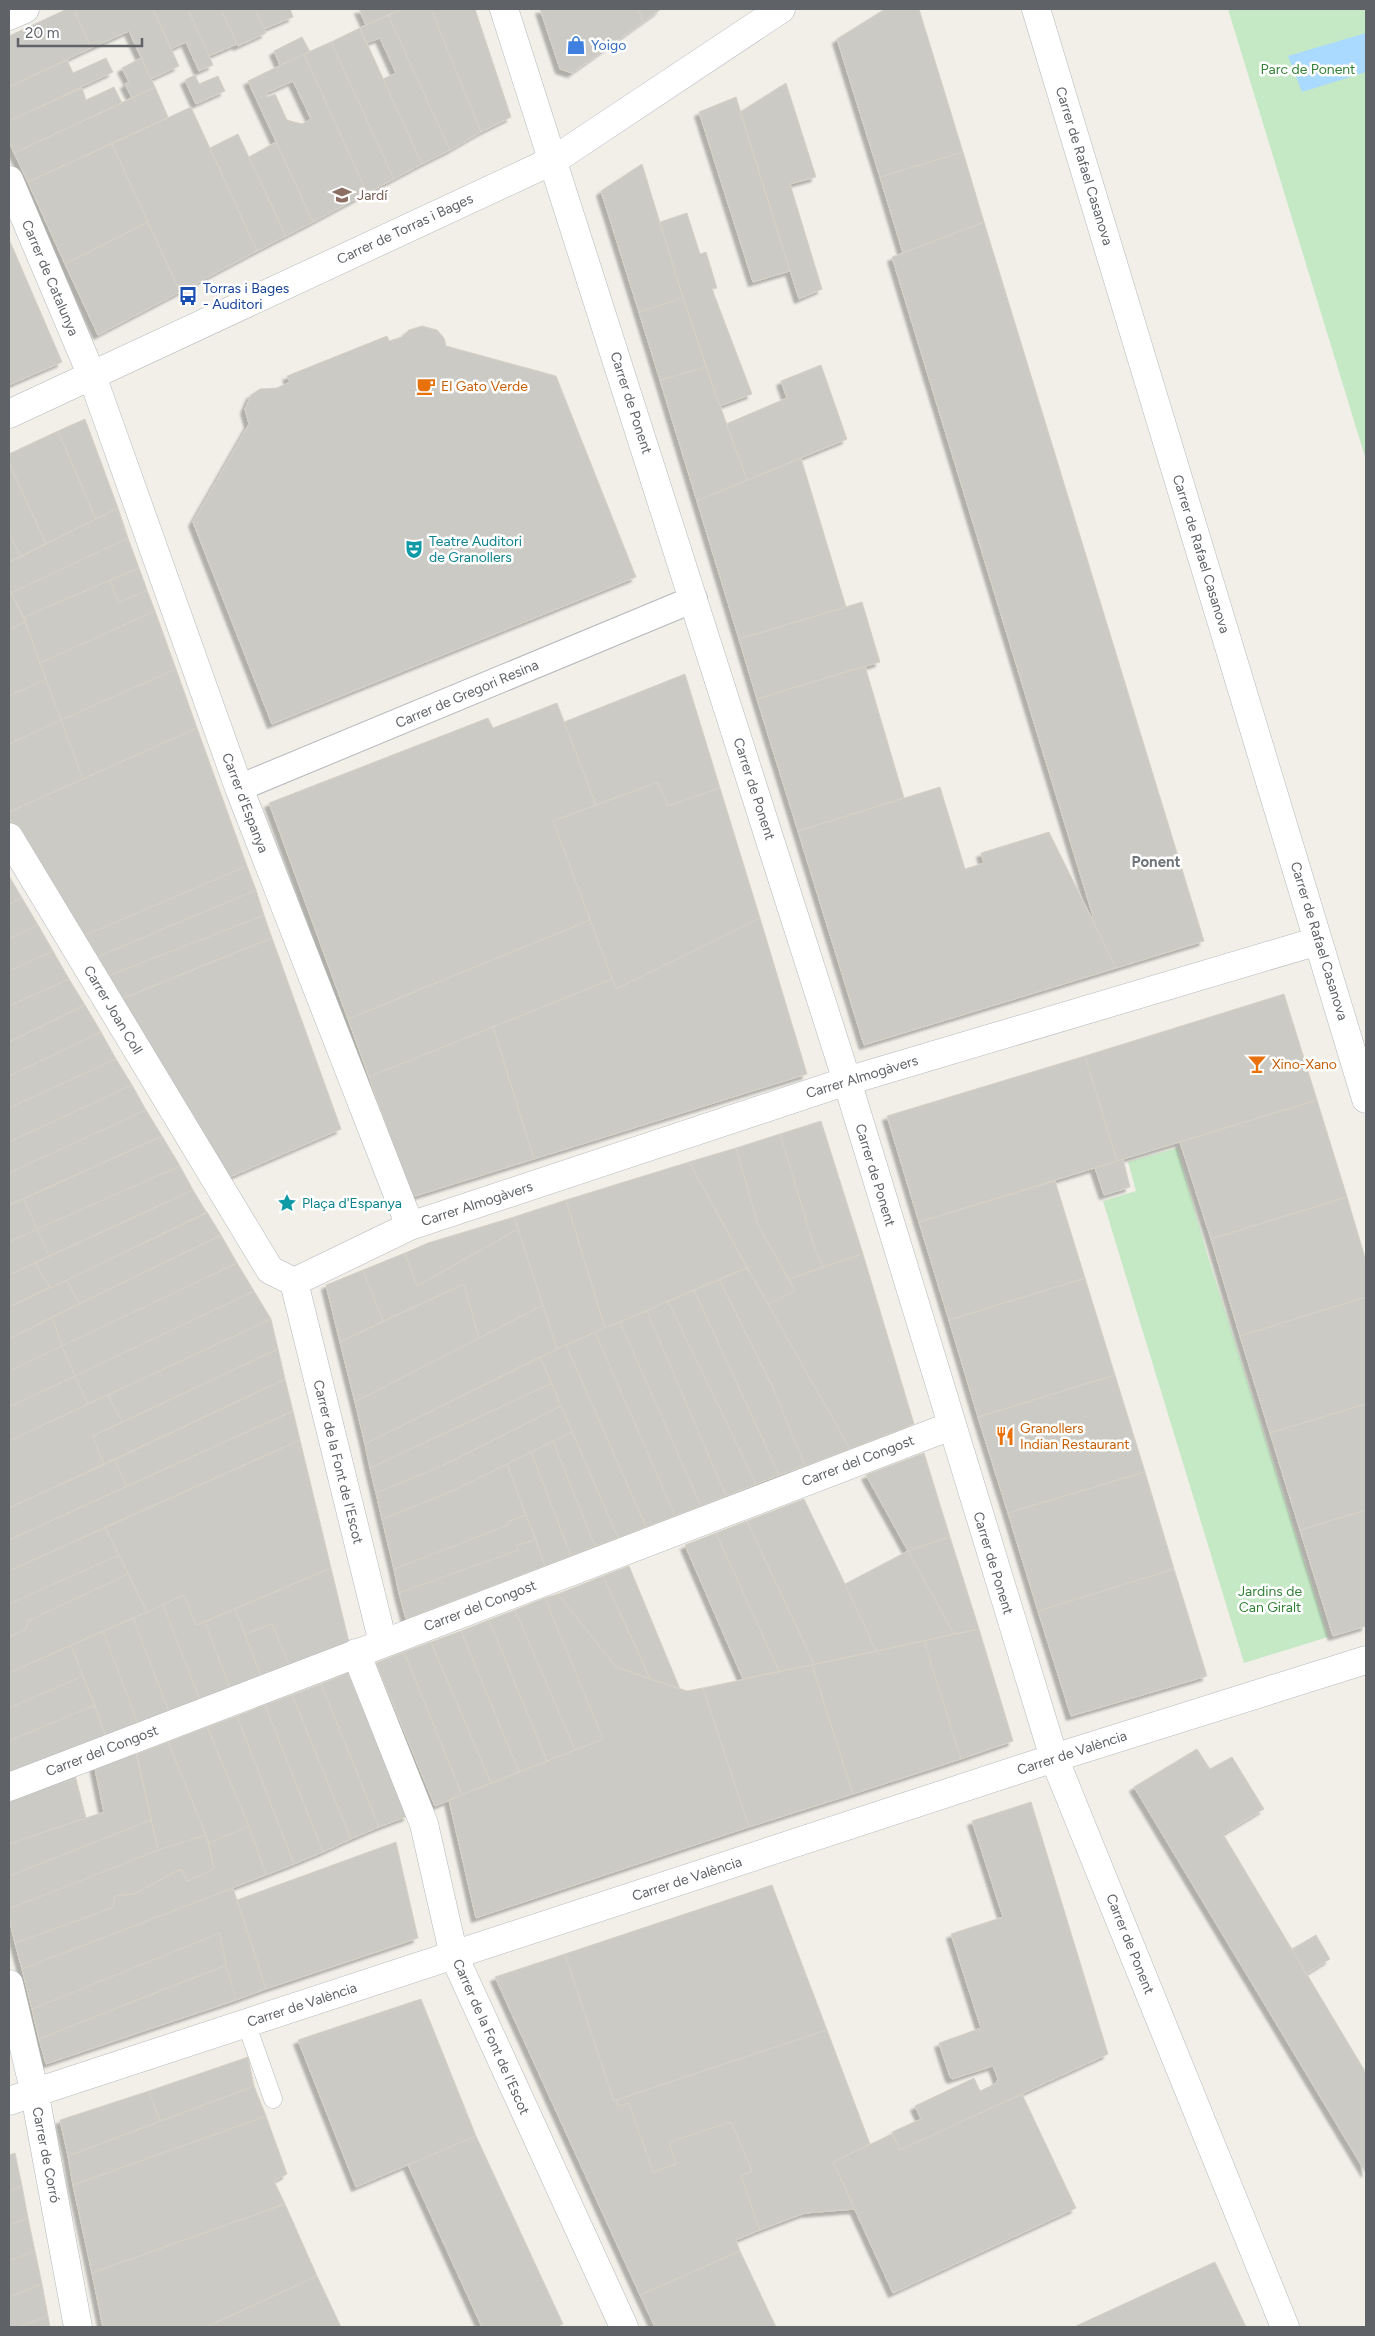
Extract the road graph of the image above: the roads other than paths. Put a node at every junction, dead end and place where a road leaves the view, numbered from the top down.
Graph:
1 (25, 9) edge
2 (504, 9) edge
3 (782, 9) edge
4 (1036, 9) edge
5 (9, 16) edge
6 (554, 160) junction
7 (9, 180) edge
8 (92, 376) junction
9 (9, 414) edge
10 (694, 599) junction
11 (239, 788) junction
12 (9, 837) edge
13 (1318, 940) junction
14 (847, 1081) junction
15 (1366, 1099) edge
16 (410, 1226) junction
17 (294, 1282) junction
18 (951, 1426) junction
19 (382, 1642) junction
20 (356, 1653) junction
21 (1366, 1660) edge
22 (1054, 1758) junction
23 (9, 1787) edge
24 (454, 1956) junction
25 (9, 1984) edge
26 (246, 2023) junction
27 (34, 2090) junction
28 (273, 2099) dead end
29 (9, 2100) edge
30 (78, 2327) edge
31 (624, 2327) edge
32 (1285, 2327) edge

1 - 5 street
2 - 6 street, Carrer de Ponent
3 - 6 street, Carrer de Torras i Bages
4 - 13 street, Carrer de Rafael Casanova
6 - 8 street, Carrer de Torras i Bages
6 - 10 street, Carrer de Ponent
7 - 8 street, Carrer de Catalunya
8 - 9 street, Carrer de Torras i Bages
8 - 11 street, Carrer d'Espanya
10 - 11 street, Carrer de Gregori Resina
10 - 14 street, Carrer de Ponent
11 - 16 street, Carrer d'Espanya
12 - 17 street, Carrer Joan Coll
13 - 14 street, Carrer Almogàvers
13 - 15 street, Carrer de Rafael Casanova
14 - 16 street, Carrer Almogàvers
14 - 18 street, Carrer de Ponent
16 - 17 street
17 - 19 street, Carrer de la Font de l'Escot
18 - 19 street, Carrer del Congost
18 - 22 street, Carrer de Ponent
19 - 20 street, Carrer del Congost
20 - 23 street, Carrer del Congost
20 - 24 street, Carrer de la Font de l'Escot
21 - 22 street, Carrer de València
22 - 24 street, Carrer de València
22 - 32 street, Carrer de Ponent
24 - 26 street, Carrer de València
24 - 31 street, Carrer de la Font de l'Escot
25 - 27 street, Carrer de Corró
26 - 27 street, Carrer de València
26 - 28 lane
27 - 29 street, Carrer de València
27 - 30 street, Carrer de Corró

